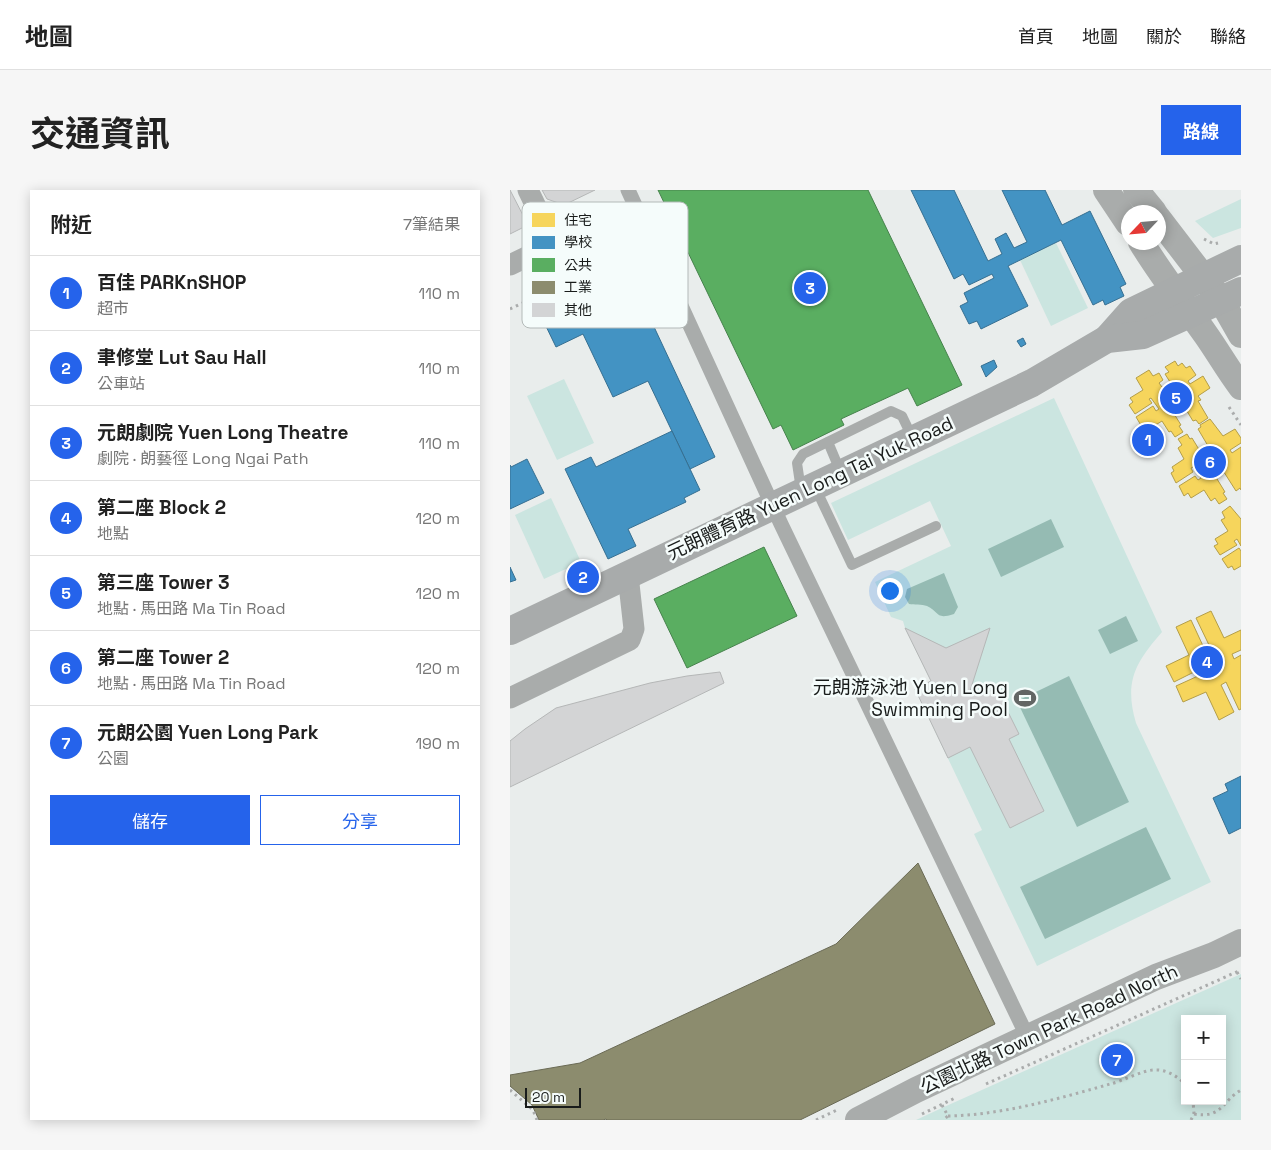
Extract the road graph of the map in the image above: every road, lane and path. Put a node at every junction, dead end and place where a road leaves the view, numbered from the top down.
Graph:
1 (528, 190) edge
2 (628, 190) edge
3 (1106, 190) edge
4 (1136, 190) edge
5 (534, 202) edge
6 (633, 202) edge
7 (1148, 205) edge
8 (1121, 212) edge
9 (1166, 228) edge
10 (1202, 238) dead end
11 (1146, 250) edge
12 (1231, 251) edge
13 (522, 259) edge
14 (510, 265) edge
15 (1204, 276) junction
16 (1173, 291) junction
17 (1231, 296) edge
18 (522, 303) edge
19 (510, 309) edge
20 (1190, 314) junction
21 (688, 320) edge
22 (1241, 336) edge
23 (1107, 339) junction
24 (1241, 387) edge
25 (914, 440) junction
26 (828, 442) junction
27 (842, 474) junction
28 (808, 490) junction
29 (774, 506) junction
30 (936, 526) dead end
31 (628, 575) junction
32 (510, 631) edge
33 (510, 698) edge
34 (1241, 942) edge
35 (1239, 971) edge
36 (1241, 979) edge
37 (1028, 1038) junction
38 (1181, 1081) edge
39 (983, 1085) dead end
40 (510, 1090) edge
41 (1241, 1090) edge
42 (958, 1097) dead end
43 (942, 1105) junction
44 (1194, 1105) edge
45 (1194, 1114) junction
46 (918, 1116) dead end
47 (948, 1116) junction
48 (537, 1120) edge
49 (858, 1120) edge
50 (942, 1120) edge
51 (1191, 1120) edge

1 - 5 street
2 - 6 street
3 - 8 street
4 - 7 street
9 - 15 street
10 - 12 path
11 - 16 street
12 - 15 main road, 元朗體育路 Yuen Long Tai Yuk Road
13 - 14 street
15 - 16 main road, 元朗體育路 Yuen Long Tai Yuk Road
15 - 17 street
16 - 20 street
16 - 23 main road, 元朗體育路 Yuen Long Tai Yuk Road
17 - 20 main road, 元朗體育路 Yuen Long Tai Yuk Road
17 - 22 street
18 - 19 path
20 - 23 main road, 元朗體育路 Yuen Long Tai Yuk Road
20 - 24 street
21 - 29 street
23 - 25 main road, 元朗體育路 Yuen Long Tai Yuk Road
25 - 26 lane
25 - 27 main road, 元朗體育路 Yuen Long Tai Yuk Road
26 - 27 lane
26 - 28 lane
27 - 28 main road, 元朗體育路 Yuen Long Tai Yuk Road
28 - 29 main road, 元朗體育路 Yuen Long Tai Yuk Road
28 - 30 lane
29 - 31 main road, 元朗體育路 Yuen Long Tai Yuk Road
29 - 37 street
31 - 32 main road, 元朗體育路 Yuen Long Tai Yuk Road
31 - 33 street
34 - 37 street, 公園北路 Town Park Road North
35 - 36 path
35 - 39 path, 公園北路 Town Park Road North
37 - 49 street, 公園北路 Town Park Road North
38 - 47 path
40 - 48 path
41 - 45 path
42 - 43 path, 公園北路 Town Park Road North
43 - 46 path, 公園北路 Town Park Road North
43 - 47 path
44 - 45 path
45 - 51 path
47 - 50 path

